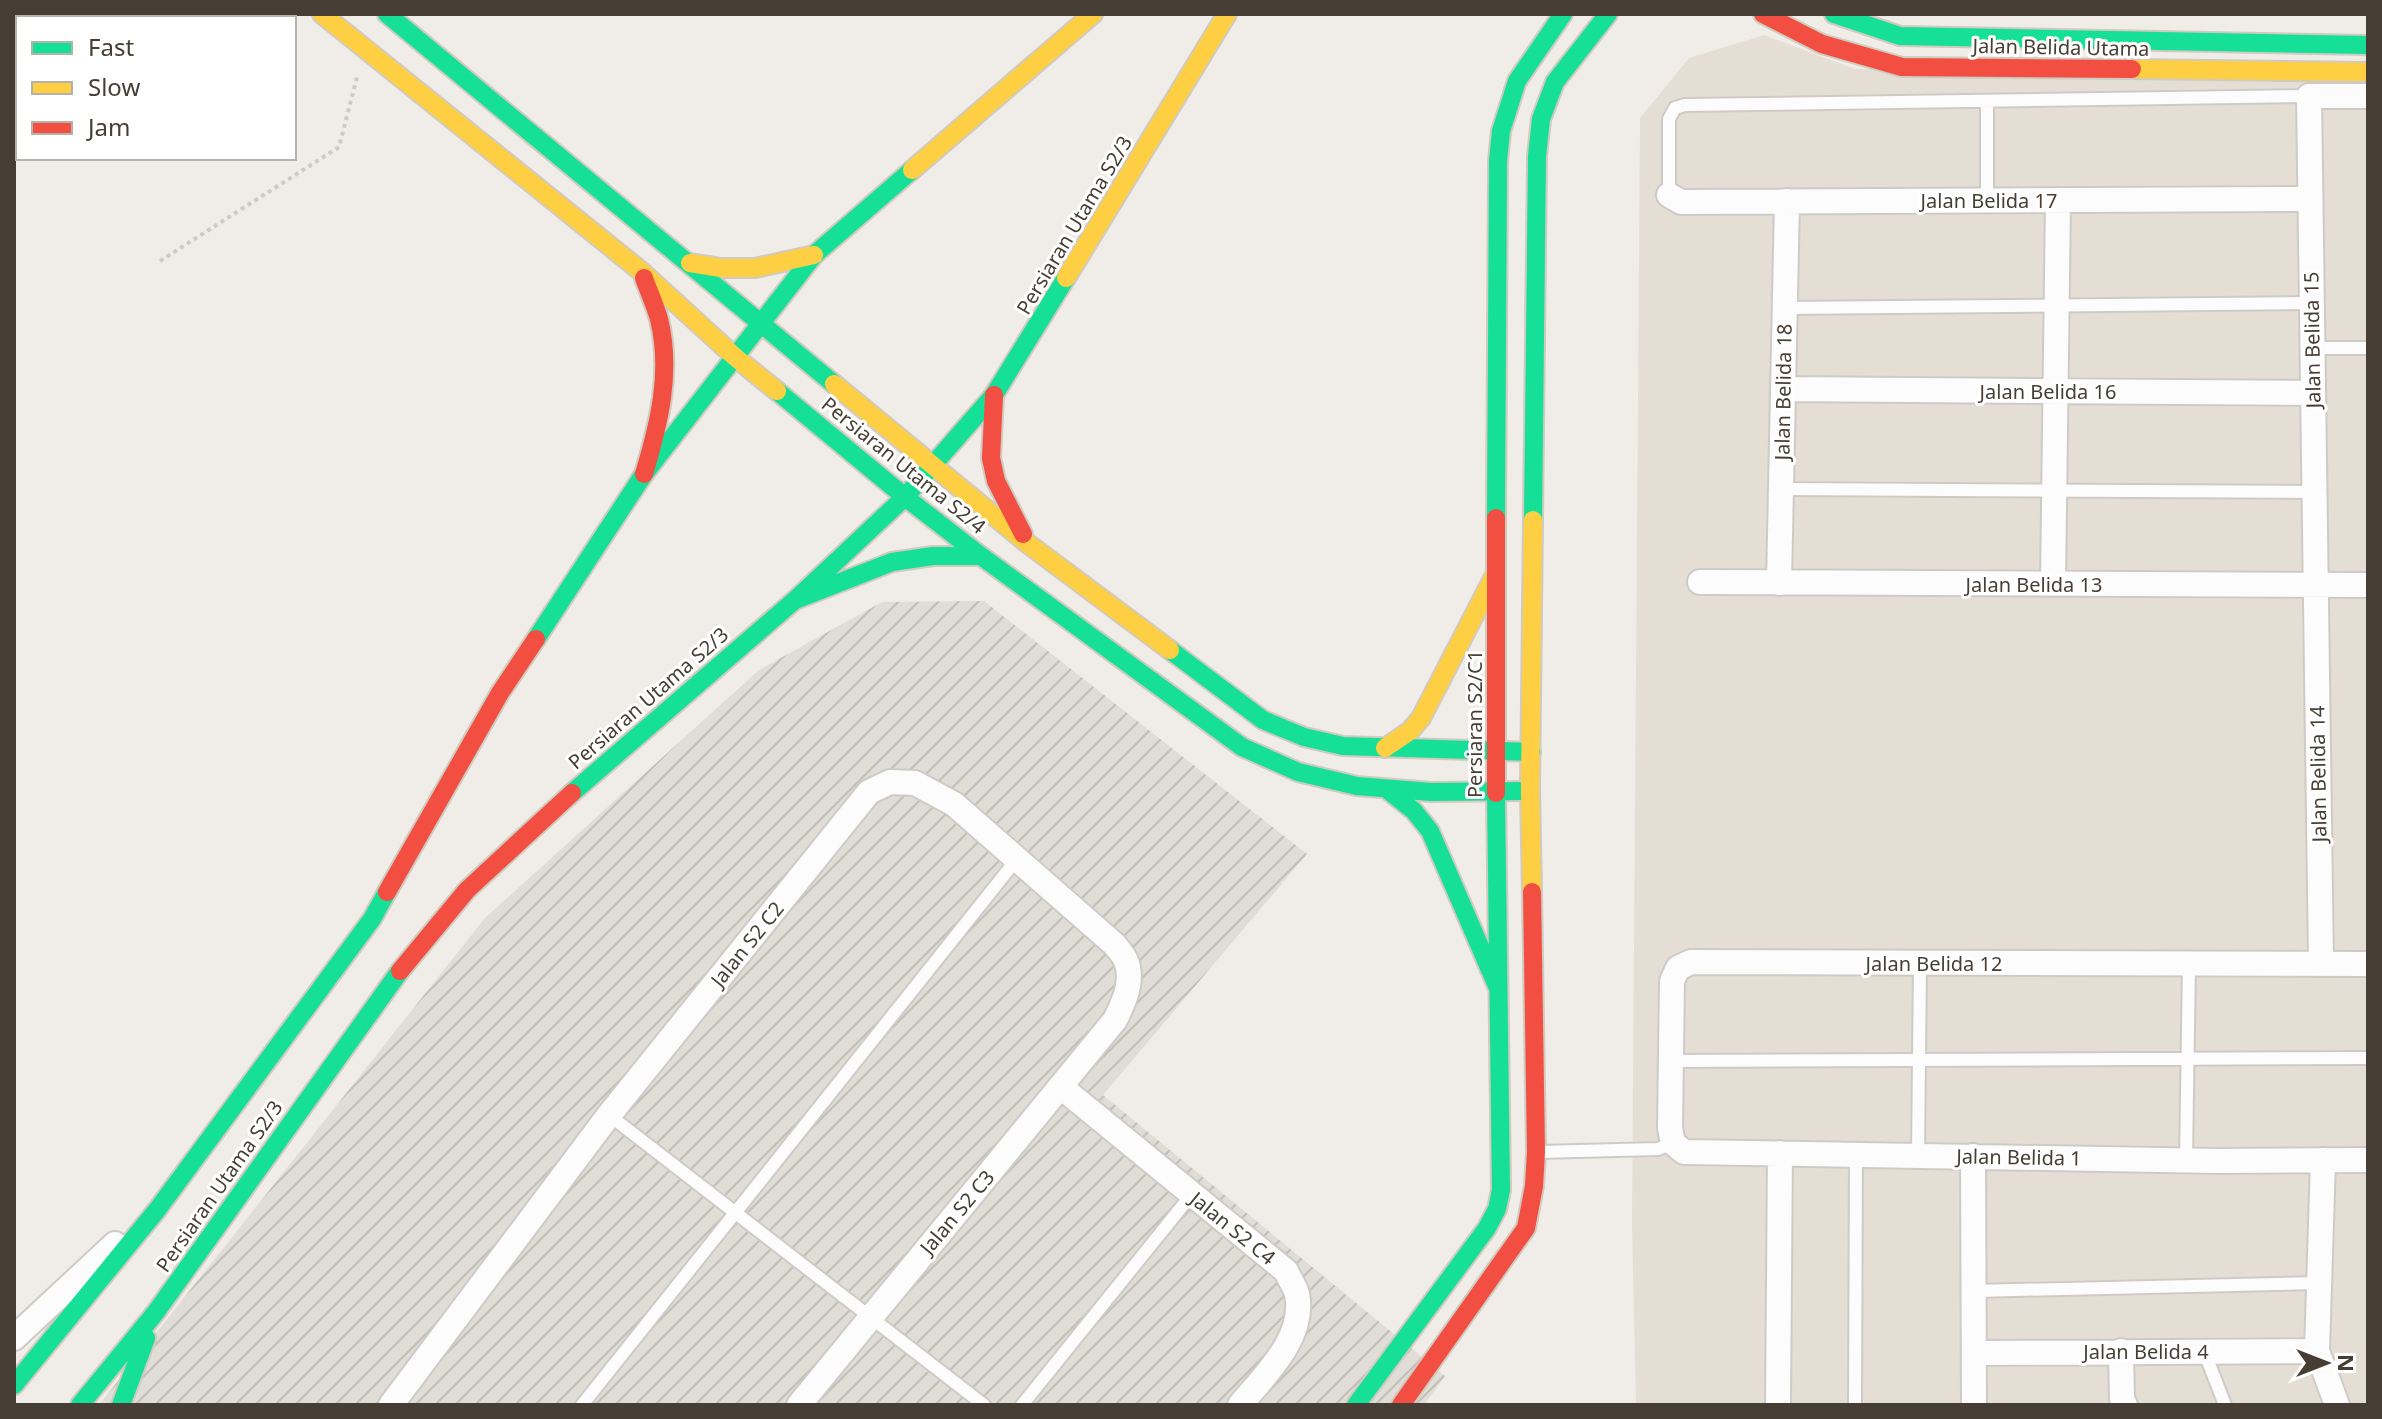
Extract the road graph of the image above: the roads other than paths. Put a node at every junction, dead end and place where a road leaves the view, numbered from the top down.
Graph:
1 (322, 14) edge
2 (387, 14) edge
3 (1093, 14) edge
4 (1227, 14) edge
5 (1563, 14) edge
6 (1608, 14) edge
7 (1763, 14) edge
8 (1834, 14) edge
9 (2368, 45) edge
10 (2368, 72) edge
11 (2309, 96) junction
12 (2368, 96) edge
13 (1987, 101) junction
14 (1669, 195) joint
15 (2310, 199) junction
16 (2058, 200) junction
17 (1787, 201) junction
18 (1987, 201) junction
19 (814, 255) junction
20 (690, 263) junction
21 (642, 272) junction
22 (2312, 303) junction
23 (2057, 305) junction
24 (1785, 308) junction
25 (761, 324) junction
26 (2312, 348) junction
27 (2368, 348) edge
28 (735, 357) junction
29 (1783, 389) junction
30 (2055, 391) junction
31 (2313, 393) junction
32 (994, 395) junction
33 (932, 467) junction
34 (644, 474) junction
35 (1781, 489) junction
36 (2053, 491) junction
37 (2314, 492) junction
38 (905, 497) junction
39 (1027, 543) junction
40 (981, 556) junction
41 (1495, 575) junction
42 (1700, 582) dead end
43 (1779, 583) junction
44 (2053, 584) junction
45 (2315, 585) junction
46 (2368, 585) edge
47 (795, 600) junction
48 (1385, 748) junction
49 (1495, 752) junction
50 (1531, 752) junction
51 (1389, 791) junction
52 (1496, 791) junction
53 (1530, 791) junction
54 (1017, 859) junction
55 (1920, 963) junction
56 (2321, 963) junction
57 (2189, 964) junction
58 (2368, 964) edge
59 (1497, 986) junction
60 (1115, 1020) joint
61 (2368, 1058) edge
62 (2187, 1059) junction
63 (1919, 1060) junction
64 (1670, 1061) junction
65 (1061, 1087) junction
66 (609, 1115) junction
67 (1673, 1143) junction
68 (1502, 1152) junction
69 (1536, 1152) junction
70 (1780, 1153) junction
71 (1856, 1154) junction
72 (1918, 1155) junction
73 (1973, 1156) junction
74 (2186, 1160) junction
75 (2323, 1160) junction
76 (2368, 1160) edge
77 (1192, 1194) junction
78 (157, 1210) junction
79 (734, 1212) junction
80 (2319, 1283) junction
81 (1974, 1291) junction
82 (156, 1312) junction
83 (871, 1316) junction
84 (14, 1338) edge
85 (2121, 1351) junction
86 (2204, 1351) junction
87 (2317, 1351) junction
88 (1974, 1353) junction
89 (14, 1385) edge
90 (80, 1405) edge
91 (121, 1405) edge
92 (391, 1405) edge
93 (582, 1405) edge
94 (799, 1405) edge
95 (984, 1405) edge
96 (1022, 1405) edge
97 (1240, 1405) edge
98 (1356, 1405) edge
99 (1401, 1405) edge
100 (1778, 1405) edge
101 (1855, 1405) edge
102 (1974, 1405) edge
103 (2125, 1405) edge
104 (2225, 1405) edge
105 (2337, 1405) edge

1 - 21 main road, Persiaran Utama S2/4
2 - 20 main road, Persiaran Utama S2/4
3 - 19 main road, Persiaran Utama S2/3
4 - 32 main road, Persiaran Utama S2/3
5 - 41 main road, Persiaran S2/C1
6 - 50 main road
7 - 10 main road, Jalan Belida Utama
8 - 9 main road, Jalan Belida Utama
11 - 12 street
11 - 13 lane
11 - 15 street, Jalan Belida 15
13 - 14 lane
13 - 18 lane
14 - 17 street, Jalan Belida 17
15 - 16 street, Jalan Belida 17
15 - 22 street, Jalan Belida 15
16 - 18 street, Jalan Belida 17
16 - 23 street
17 - 18 street, Jalan Belida 17
17 - 24 street, Jalan Belida 18
19 - 20 main road
19 - 25 main road, Persiaran Utama S2/3
20 - 25 main road, Persiaran Utama S2/4
21 - 28 main road, Persiaran Utama S2/4
21 - 34 main road
22 - 23 lane
22 - 26 street, Jalan Belida 15
23 - 24 lane
23 - 30 street
24 - 29 street, Jalan Belida 18
25 - 28 main road, Persiaran Utama S2/3
25 - 33 main road, Persiaran Utama S2/4
26 - 27 lane
26 - 31 street, Jalan Belida 15
28 - 34 main road, Persiaran Utama S2/3
28 - 38 main road, Persiaran Utama S2/4
29 - 30 street, Jalan Belida 16
29 - 35 street, Jalan Belida 18
30 - 31 street, Jalan Belida 16
30 - 36 street
31 - 37 street, Jalan Belida 15
32 - 33 main road, Persiaran Utama S2/3
32 - 39 main road
33 - 38 main road, Persiaran Utama S2/3
33 - 39 main road, Persiaran Utama S2/4
34 - 78 main road, Persiaran Utama S2/3
35 - 36 lane
35 - 43 street, Jalan Belida 18
36 - 37 lane
36 - 44 street
37 - 45 street, Jalan Belida 15
38 - 40 main road, Persiaran Utama S2/4
38 - 47 main road, Persiaran Utama S2/3
39 - 48 main road, Persiaran Utama S2/4
40 - 47 main road
40 - 51 main road, Persiaran Utama S2/4
41 - 48 main road
41 - 49 main road, Persiaran S2/C1
42 - 43 street, Jalan Belida 13
43 - 44 street, Jalan Belida 13
44 - 45 street, Jalan Belida 13
45 - 46 street, Jalan Belida 13
45 - 56 street, Jalan Belida 14
47 - 82 main road, Persiaran Utama S2/3
48 - 49 main road, Persiaran Utama S2/4
49 - 50 main road, Persiaran Utama S2/4
49 - 52 main road, Persiaran S2/C1
50 - 53 main road
51 - 52 main road, Persiaran Utama S2/4
51 - 59 main road
52 - 53 main road, Persiaran Utama S2/4
52 - 59 main road, Persiaran S2/C1
53 - 69 main road
54 - 60 street, Jalan S2 C2
54 - 66 street, Jalan S2 C2
54 - 79 lane
55 - 57 street, Jalan Belida 12
55 - 63 lane
55 - 64 street, Jalan Belida 12
56 - 57 street, Jalan Belida 12
56 - 58 street, Jalan Belida 12
57 - 62 lane
59 - 68 main road, Persiaran S2/C1
60 - 65 street, Jalan S2 C3
61 - 62 lane
62 - 63 lane
62 - 74 lane
63 - 64 lane
63 - 72 lane
64 - 67 street, Jalan Belida 12
65 - 77 street, Jalan S2 C4
65 - 83 street, Jalan S2 C3
66 - 79 lane
66 - 92 street, Jalan S2 C2
67 - 69 lane
67 - 70 street, Jalan Belida 1
68 - 69 main road
68 - 98 main road, Persiaran S2/C1
69 - 99 main road
70 - 71 street, Jalan Belida 1
70 - 100 street
71 - 72 street, Jalan Belida 1
71 - 101 lane
72 - 73 street, Jalan Belida 1
73 - 74 street, Jalan Belida 1
73 - 81 street
74 - 75 street, Jalan Belida 1
75 - 76 street, Jalan Belida 1
75 - 80 street
77 - 96 lane
77 - 97 street, Jalan S2 C4
78 - 84 street
78 - 89 main road, Persiaran Utama S2/3
79 - 83 lane
79 - 93 lane
80 - 81 lane
80 - 87 street
81 - 88 street
82 - 90 main road, Persiaran Utama S2/3
82 - 91 main road
83 - 94 street, Jalan S2 C3
83 - 95 lane
85 - 86 street, Jalan Belida 4
85 - 88 street, Jalan Belida 4
85 - 103 street
86 - 87 street, Jalan Belida 4
86 - 104 lane
87 - 105 street
88 - 102 street

